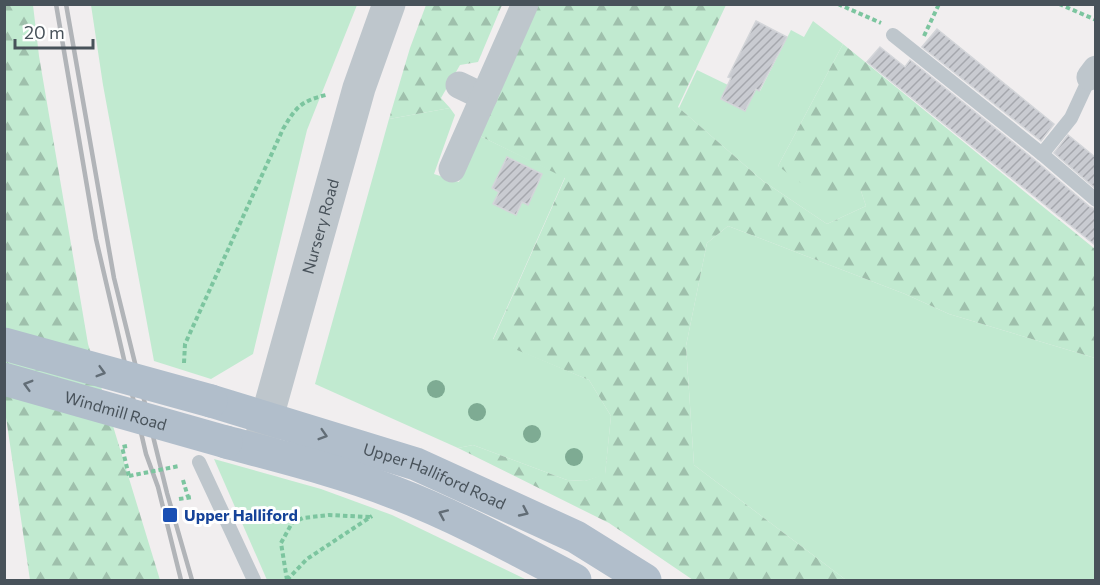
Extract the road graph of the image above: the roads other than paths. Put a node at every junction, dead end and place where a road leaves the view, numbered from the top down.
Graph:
1 (389, 4) edge
2 (525, 4) edge
3 (893, 36) road end
4 (1093, 73) edge
5 (459, 85) dead end
6 (484, 97) junction
7 (1042, 154) junction
8 (452, 169) dead end
9 (1095, 200) edge
10 (4, 344) edge
11 (4, 379) edge
12 (211, 401) joint
13 (267, 418) junction
14 (226, 442) joint
15 (257, 450) junction
16 (199, 462) dead end
17 (254, 580) edge
18 (575, 580) edge
19 (645, 580) edge

1 - 13 street, Nursery Road
2 - 6 street
3 - 7 lane
4 - 7 lane
5 - 6 street
6 - 8 street
7 - 9 lane
10 -> 12 main road, Windmill Road, bridge
14 -> 11 main road, Windmill Road, bridge
12 - 13 main road, Upper Halliford Road
13 - 15 street, Nursery Road
13 -> 19 main road, Upper Halliford Road
14 - 15 main road, Upper Halliford Road
18 -> 15 main road, Upper Halliford Road
16 - 17 lane

